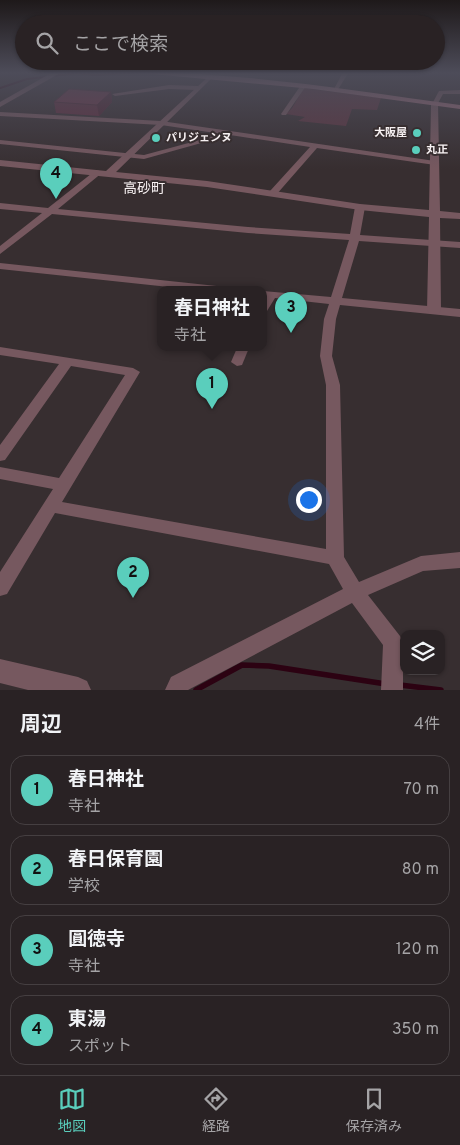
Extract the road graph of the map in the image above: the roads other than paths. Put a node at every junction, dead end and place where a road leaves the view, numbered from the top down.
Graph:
1 (181, 104) edge
2 (291, 104) edge
3 (436, 104) edge
4 (438, 104) edge
5 (460, 107) edge
6 (0, 114) edge
7 (284, 114) dead end
8 (162, 123) junction
9 (232, 134) junction
10 (0, 142) edge
11 (315, 146) junction
12 (127, 156) junction
13 (0, 163) edge
14 (435, 163) junction
15 (104, 173) junction
16 (274, 193) junction
17 (0, 206) edge
18 (360, 207) junction
19 (49, 212) junction
20 (435, 214) junction
21 (460, 216) edge
22 (354, 236) junction
23 (434, 242) junction
24 (460, 244) edge
25 (0, 251) edge
26 (0, 266) edge
27 (188, 286) edge
28 (267, 295) edge
29 (336, 302) junction
30 (434, 310) junction
31 (460, 313) edge
32 (0, 351) edge
33 (242, 351) edge
34 (68, 361) junction
35 (237, 362) dead end
36 (0, 456) edge
37 (0, 472) edge
38 (64, 485) junction
39 (50, 506) junction
40 (335, 558) junction
41 (460, 560) edge
42 (0, 588) edge
43 (355, 592) junction
44 (0, 671) edge
45 (78, 690) edge
46 (176, 690) edge
47 (392, 690) edge

1 - 8 street
2 - 7 street
3 - 14 street
4 - 5 main road
6 - 8 street
8 - 9 street
8 - 12 street
9 - 11 street
9 - 12 street
10 - 12 street
11 - 14 street
11 - 16 street
12 - 15 street
13 - 15 street
14 - 20 street
15 - 16 street
15 - 19 street
16 - 18 street
17 - 19 street
18 - 20 street
18 - 22 street
19 - 22 street
19 - 25 street
20 - 21 street
20 - 23 street
22 - 23 street
22 - 29 street
23 - 24 street
23 - 30 street
26 - 27 street
28 - 29 street
29 - 30 street
29 - 40 street
30 - 31 street
32 - 34 street
33 - 35 street
34 - 36 street
34 - 38 street
37 - 38 street
38 - 39 street
39 - 40 street
39 - 42 street
40 - 43 street
41 - 43 street
43 - 46 street
43 - 47 street
44 - 45 street

